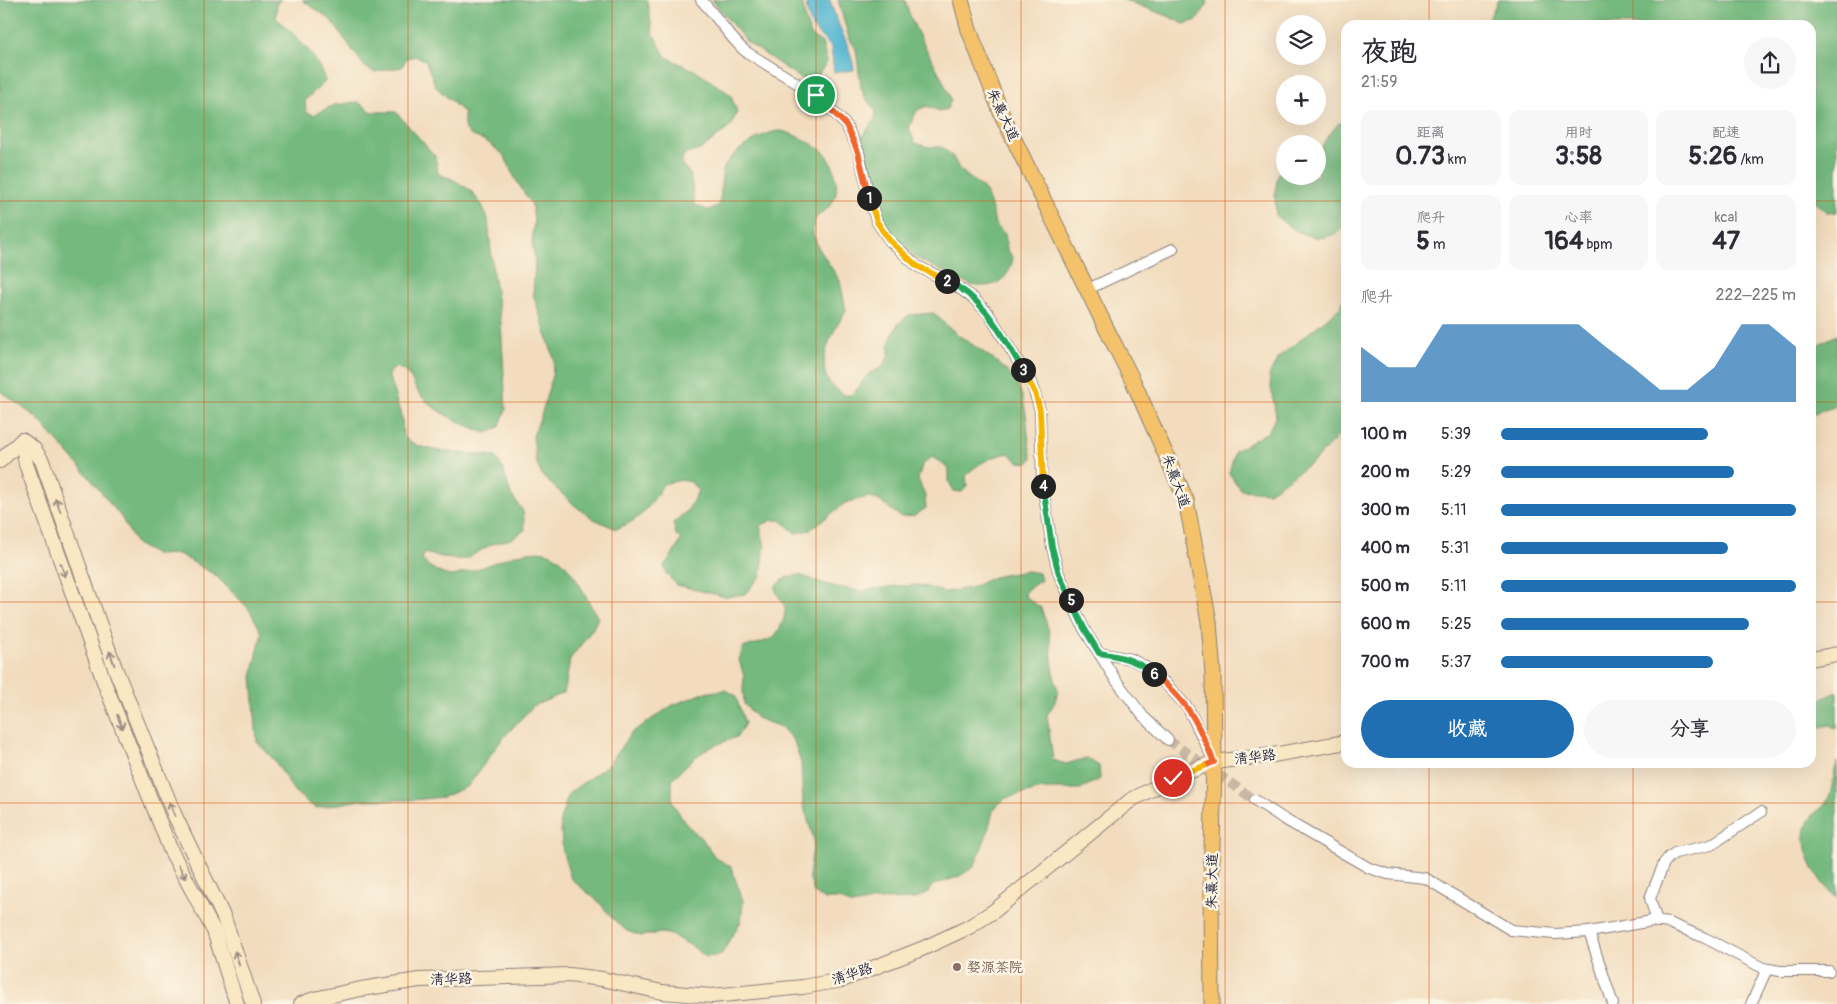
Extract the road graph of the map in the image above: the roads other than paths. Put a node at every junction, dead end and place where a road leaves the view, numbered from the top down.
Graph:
1 (701, 0) edge
2 (961, 0) edge
3 (1173, 249) dead end
4 (1088, 289) junction
5 (22, 440) junction
6 (0, 461) edge
7 (1099, 653) junction
8 (1837, 654) edge
9 (1816, 657) edge
10 (1168, 740) tunnel mouth
11 (1341, 743) edge
12 (1214, 762) junction
13 (1254, 800) tunnel mouth
14 (1761, 812) dead end
15 (1657, 922) junction
16 (1589, 932) junction
17 (1767, 969) junction
18 (1829, 971) dead end
19 (661, 998) edge
20 (237, 1004) edge
21 (253, 1004) edge
22 (301, 1004) edge
23 (1212, 1004) edge
24 (1613, 1004) edge
25 (1751, 1004) edge

1 - 7 street
2 - 4 main road, 朱熹大道
3 - 4 street
4 - 12 main road, 朱熹大道
5 - 6 main road
5 -> 20 main road
21 -> 5 main road
7 - 10 street
7 - 12 street
8 - 9 main road
11 - 12 main road, 清华路
12 - 19 main road, 清华路
12 - 23 main road, 朱熹大道
13 - 16 street
14 - 15 street
15 - 16 street
15 - 17 street
16 - 24 street
17 - 18 street
17 - 25 street
19 - 22 main road, 清华路

